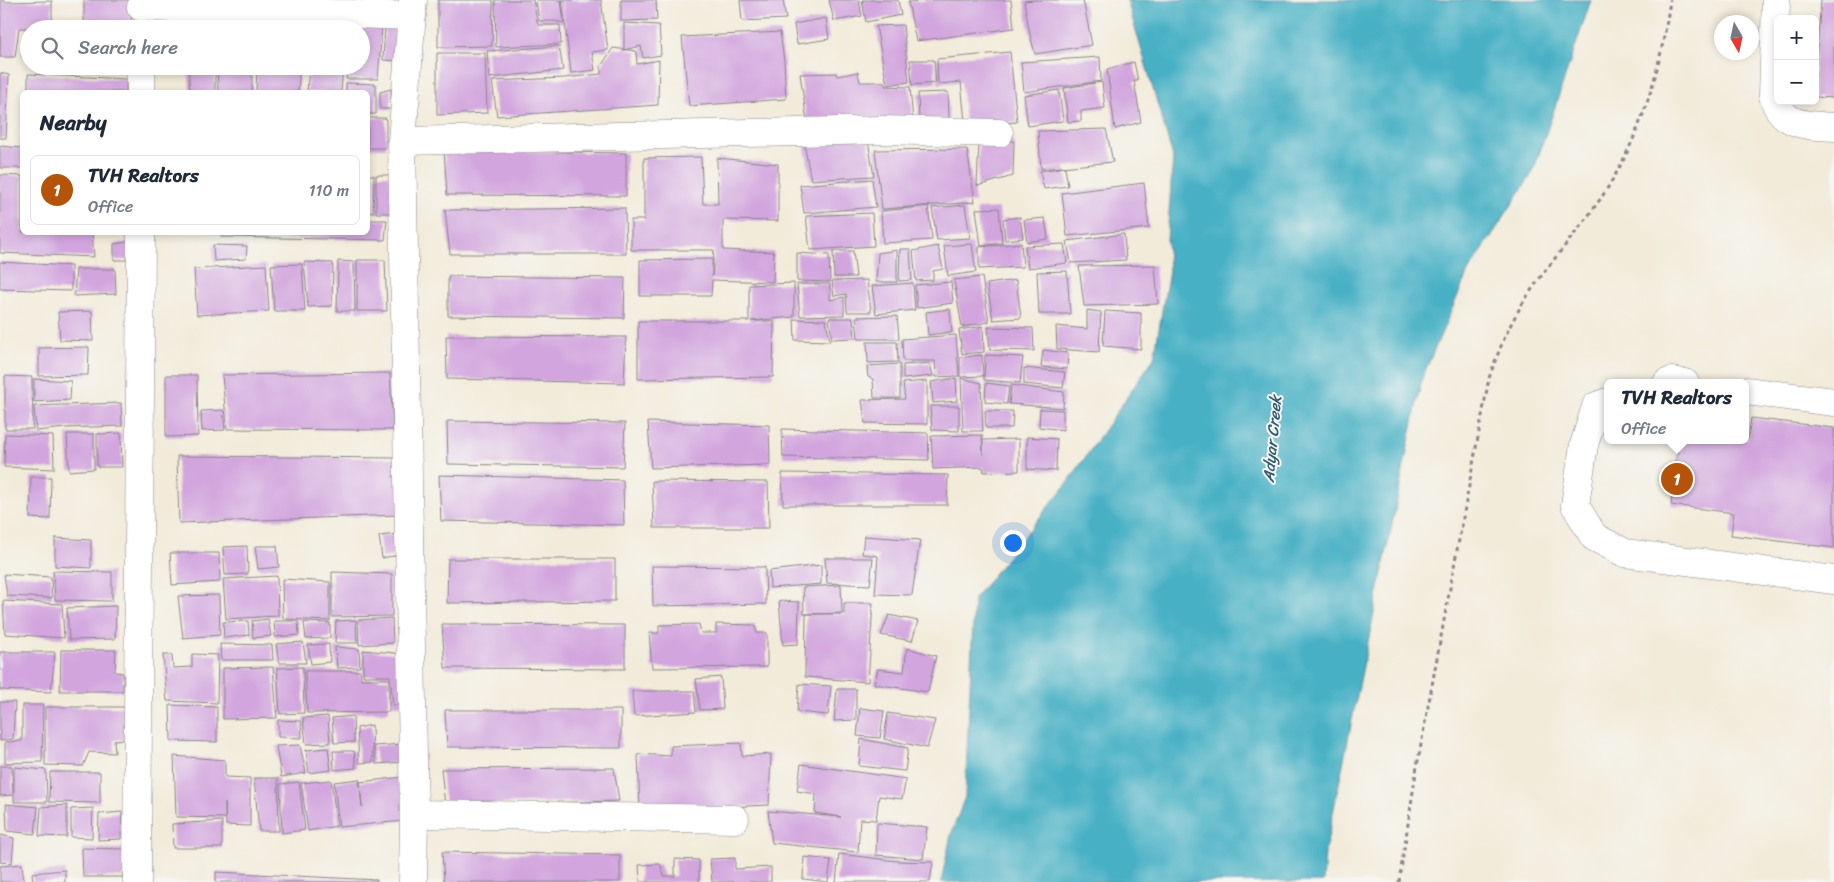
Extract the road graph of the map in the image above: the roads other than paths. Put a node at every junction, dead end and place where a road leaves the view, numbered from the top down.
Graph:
1 (1776, 0) edge
2 (412, 8) edge
3 (141, 12) edge
4 (141, 75) edge
5 (141, 90) edge
6 (1834, 127) edge
7 (999, 133) dead end
8 (402, 141) junction
9 (141, 235) edge
10 (1749, 391) edge
11 (1834, 402) edge
12 (1604, 403) edge
13 (1834, 580) edge
14 (414, 814) junction
15 (735, 819) dead end
16 (137, 882) edge
17 (413, 882) edge

1 - 6 street
2 - 3 street
2 - 8 street
4 - 5 street
7 - 8 street
8 - 14 street
9 - 16 street
10 - 11 street
12 - 13 street
14 - 15 street
14 - 17 street

